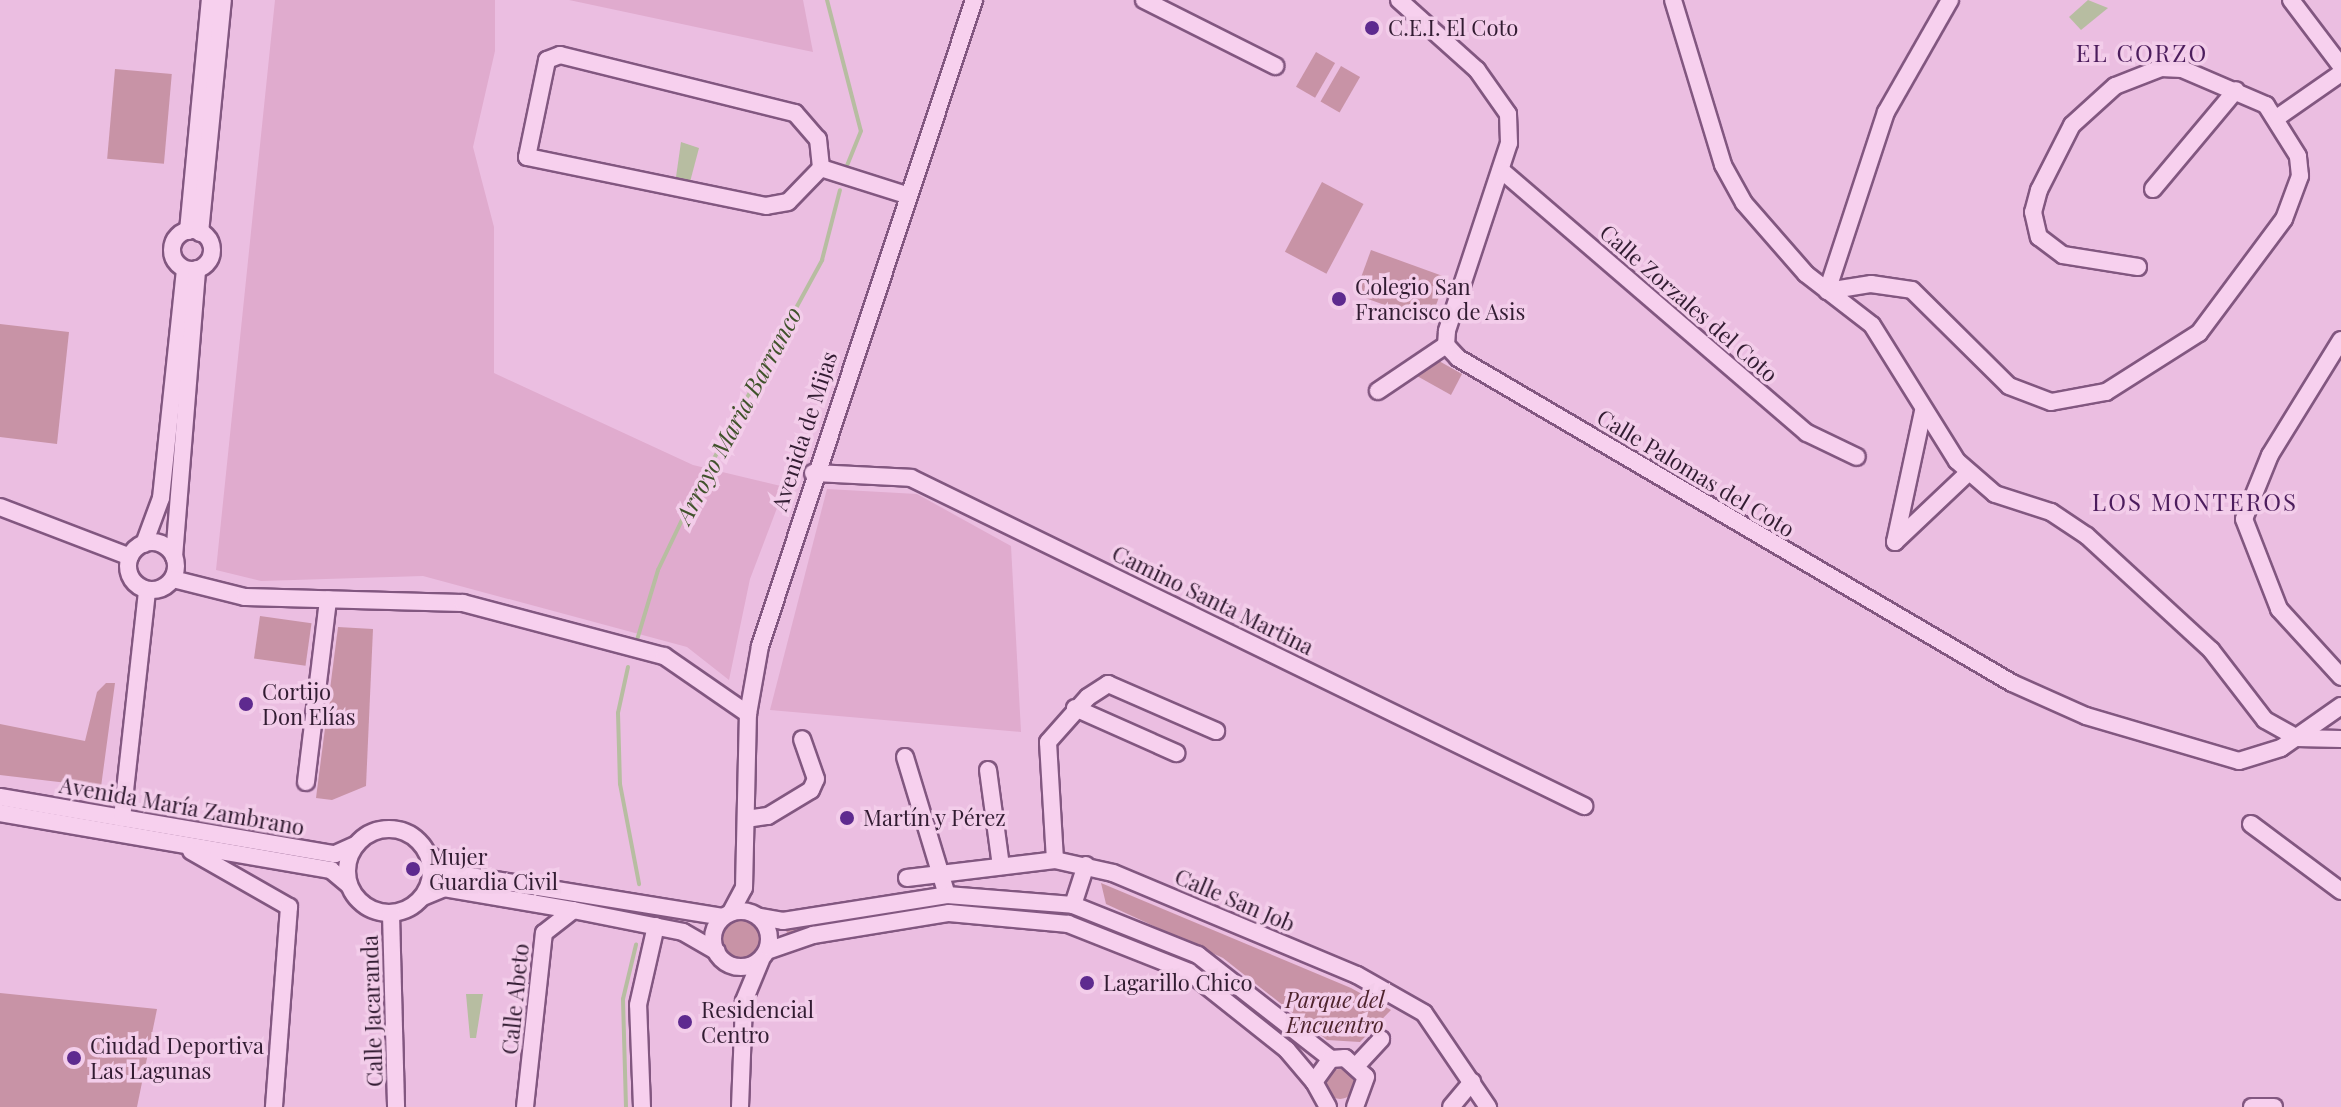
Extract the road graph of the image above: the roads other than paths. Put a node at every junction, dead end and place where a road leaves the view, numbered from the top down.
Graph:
1 (210, 0) edge
2 (223, 0) edge
3 (974, 0) edge
4 (1144, 0) edge
5 (1399, 0) edge
6 (1692, 0) edge
7 (1950, 0) edge
8 (2291, 0) edge
9 (1674, 5) edge
10 (1275, 66) dead end
11 (2341, 66) edge
12 (2341, 73) edge
13 (2236, 90) junction
14 (2278, 117) junction
15 (821, 168) junction
16 (1501, 170) junction
17 (2153, 189) dead end
18 (906, 195) junction
19 (194, 232) junction
20 (2138, 267) dead end
21 (191, 269) junction
22 (1827, 291) junction
23 (2341, 340) edge
24 (1446, 345) junction
25 (1378, 391) dead end
26 (1923, 411) junction
27 (1857, 457) dead end
28 (813, 473) junction
29 (1968, 473) junction
30 (0, 507) edge
31 (144, 544) junction
32 (130, 557) junction
33 (174, 557) junction
34 (173, 579) junction
35 (147, 590) junction
36 (328, 599) junction
37 (2341, 677) edge
38 (2341, 706) edge
39 (1075, 708) junction
40 (748, 714) junction
41 (1216, 731) dead end
42 (2297, 738) junction
43 (802, 739) dead end
44 (2341, 739) edge
45 (1176, 753) dead end
46 (905, 757) dead end
47 (988, 770) dead end
48 (306, 782) dead end
49 (0, 797) edge
50 (1584, 806) dead end
51 (0, 813) edge
52 (122, 818) junction
53 (746, 819) junction
54 (2251, 824) dead end
55 (175, 843) junction
56 (355, 845) junction
57 (428, 854) junction
58 (1055, 860) junction
59 (1086, 865) junction
60 (1001, 866) junction
61 (942, 872) junction
62 (907, 878) dead end
63 (349, 885) junction
64 (744, 888) junction
65 (2341, 891) edge
66 (947, 895) junction
67 (423, 897) junction
68 (1073, 905) junction
69 (573, 910) junction
70 (391, 914) junction
71 (727, 915) junction
72 (758, 916) junction
73 (656, 926) junction
74 (764, 955) junction
75 (720, 956) junction
76 (744, 1001) junction
77 (1381, 1039) dead end
78 (1331, 1059) junction
79 (1358, 1064) junction
80 (1314, 1082) junction
81 (1472, 1082) junction
82 (1366, 1091) junction
83 (1324, 1106) edge
84 (274, 1107) edge
85 (396, 1107) edge
86 (525, 1107) edge
87 (642, 1107) edge
88 (740, 1107) edge
89 (1355, 1107) edge
90 (1375, 1107) edge
91 (1451, 1107) edge
92 (1488, 1107) edge
93 (2252, 1107) edge
94 (2274, 1107) edge

1 - 19 street
2 - 19 street
3 - 18 street, Avenida de Mijas
4 - 10 street
5 - 16 street
6 - 9 street
7 - 22 street
8 - 11 street
9 - 22 street
12 - 14 street
13 - 14 street
13 - 17 street
13 - 20 street
14 - 22 street
15 - 15 street
15 - 18 street
16 - 24 street
16 - 27 street, Calle Zorzales del Coto
18 - 28 street, Avenida de Mijas
19 - 21 street
19 - 21 street
21 - 31 street
21 - 33 street
22 - 26 street
23 - 37 street
24 - 25 street
24 - 42 street, Calle Palomas del Coto
26 - 29 street
26 - 29 street
28 - 40 street, Avenida de Mijas
28 - 50 street, Camino Santa Martina
29 - 42 street
30 - 32 street
31 - 32 street
31 - 33 street
32 - 35 street
33 - 34 street
34 - 35 street
34 - 36 street
35 - 52 street
36 - 40 street
36 - 48 street
38 - 42 street, Calle Palomas del Coto
39 - 41 street
39 - 45 street
39 - 58 street
40 - 53 street, Avenida de Mijas
42 - 44 street, Calle Palomas del Coto
43 - 53 street
46 - 61 street
47 - 60 street
49 - 52 street, Avenida María Zambrano
51 - 55 street, Avenida María Zambrano
52 - 56 street, Avenida María Zambrano
53 - 64 street, Avenida de Mijas
54 - 65 street
55 - 63 street, Avenida María Zambrano
55 - 84 street
56 - 57 street
56 - 63 street
57 - 67 street
57 - 71 street
58 - 59 street, Calle San Job
58 - 60 street, Calle San Job
59 - 68 street
59 - 81 street, Calle San Job
60 - 61 street, Calle San Job
61 - 62 street, Calle San Job
61 - 66 street
63 - 70 street
64 - 71 street, Avenida de Mijas
64 - 72 street, Avenida de Mijas
66 - 68 street
66 - 72 street
67 - 69 street
67 - 70 street
68 - 78 street
69 - 73 street
69 - 86 street, Calle Abeto
70 - 85 street, Calle Jacaranda
71 - 72 street
71 - 75 street
72 - 74 street
73 - 75 street
73 - 87 street
74 - 75 street
74 - 76 street
74 - 80 street
75 - 76 street
76 - 88 street
77 - 79 street
78 - 79 street
78 - 80 street
79 - 82 street
80 - 83 street
81 - 91 street
81 - 92 street, Calle San Job
82 - 89 street
82 - 90 street
93 - 94 street

